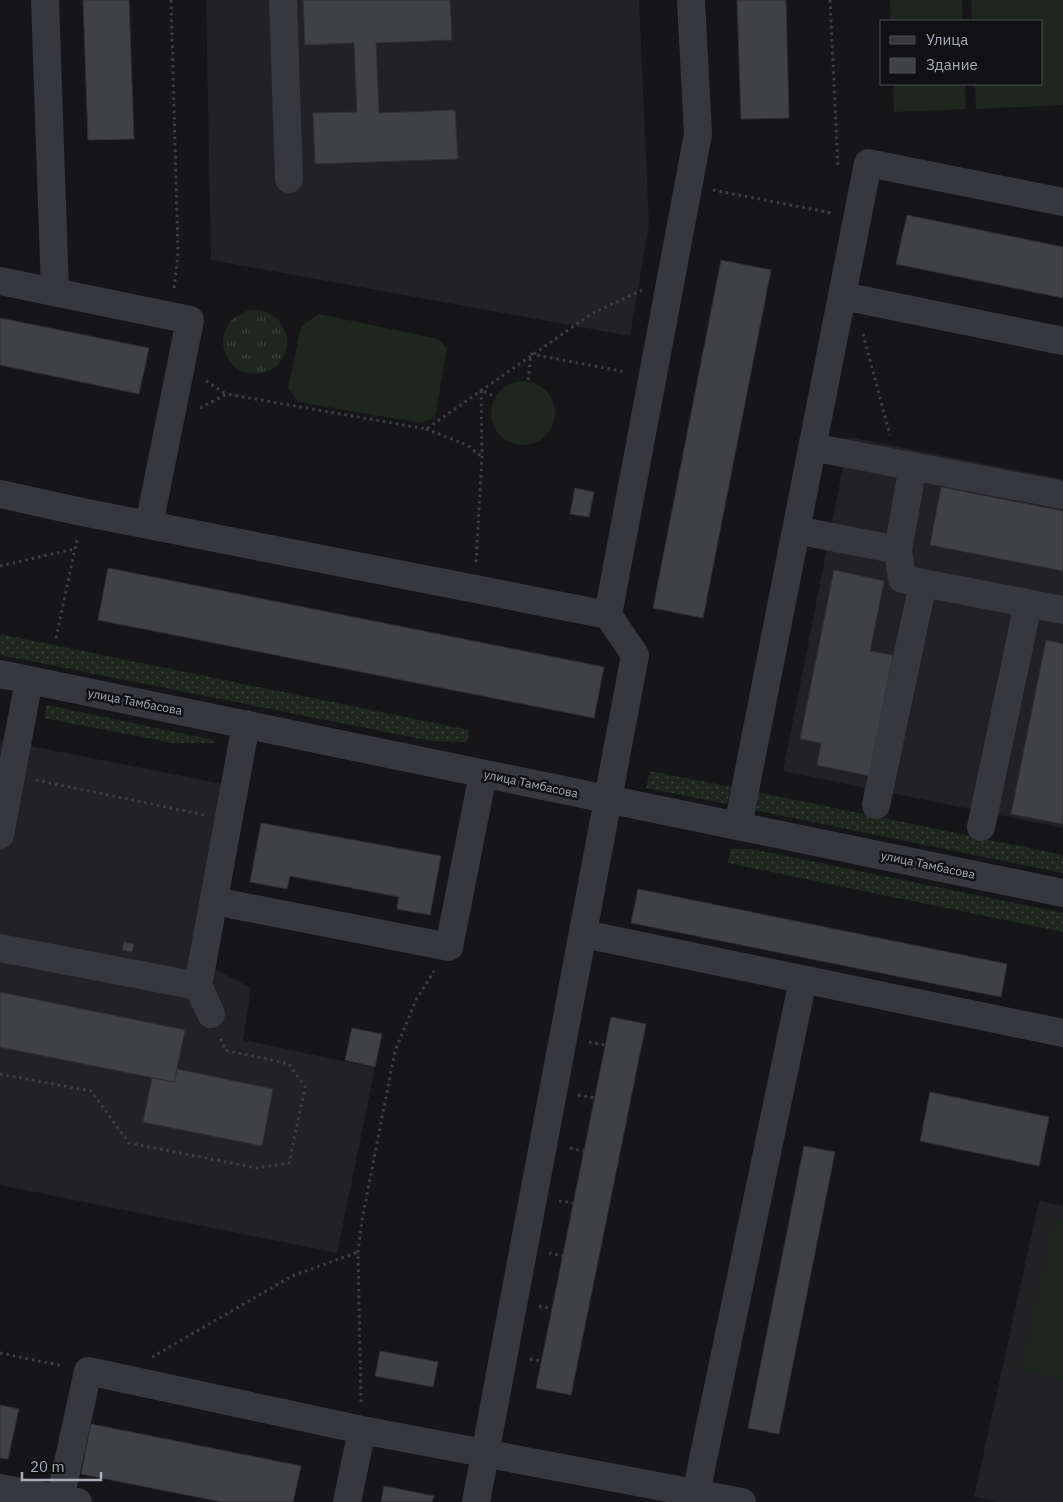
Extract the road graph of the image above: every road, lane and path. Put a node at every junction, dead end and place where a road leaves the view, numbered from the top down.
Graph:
1 (45, 0) edge
2 (171, 0) edge
3 (283, 0) edge
4 (691, 0) edge
5 (830, 0) edge
6 (838, 176) dead end
7 (289, 179) dead end
8 (690, 185) junction
9 (1063, 202) edge
10 (857, 218) junction
11 (673, 276) junction
12 (0, 281) edge
13 (54, 292) junction
14 (848, 297) junction
15 (172, 316) junction
16 (1063, 341) edge
17 (531, 354) junction
18 (654, 378) junction
19 (528, 380) dead end
20 (480, 390) junction
21 (494, 397) dead end
22 (168, 425) junction
23 (426, 429) junction
24 (812, 447) junction
25 (482, 457) junction
26 (906, 465) junction
27 (0, 494) edge
28 (1063, 495) edge
29 (82, 512) junction
30 (149, 525) junction
31 (796, 530) junction
32 (74, 549) junction
33 (898, 550) junction
34 (0, 566) edge
35 (923, 583) junction
36 (472, 588) junction
37 (1028, 604) junction
38 (1063, 610) edge
39 (608, 615) junction
40 (56, 638) dead end
41 (0, 674) edge
42 (29, 680) junction
43 (246, 724) junction
44 (483, 774) junction
45 (11, 776) junction
46 (607, 799) junction
47 (876, 805) dead end
48 (207, 815) dead end
49 (738, 826) junction
50 (981, 827) dead end
51 (0, 835) edge
52 (1063, 893) edge
53 (214, 901) junction
54 (584, 934) junction
55 (449, 947) junction
56 (0, 948) edge
57 (803, 980) junction
58 (198, 986) junction
59 (210, 1014) joint
60 (1063, 1033) edge
61 (0, 1074) edge
62 (358, 1252) junction
63 (0, 1353) edge
64 (88, 1371) junction
65 (117, 1378) junction
66 (362, 1430) junction
67 (485, 1453) junction
68 (0, 1488) edge
69 (696, 1493) junction
70 (69, 1500) edge
71 (347, 1502) edge
72 (476, 1502) edge
73 (742, 1502) edge

1 - 13 street
2 - 15 path
3 - 7 street
4 - 8 street
5 - 6 path
8 - 10 path
8 - 11 street
9 - 10 street
10 - 14 street
11 - 17 path
11 - 18 street
12 - 13 street
13 - 15 street
14 - 16 street
14 - 24 street
14 - 26 path
15 - 22 street
17 - 18 path
17 - 19 path
17 - 20 path
18 - 39 street
20 - 21 path
20 - 23 path
20 - 25 path
22 - 23 path
22 - 30 street
23 - 25 path
24 - 26 street
24 - 31 street
25 - 36 path
26 - 28 street
26 - 33 street
27 - 29 street
29 - 30 street
29 - 32 path
30 - 36 street
31 - 33 street
31 - 49 street
32 - 34 path
32 - 40 path
33 - 35 street
35 - 37 street
35 - 47 street
36 - 39 street
37 - 38 street
37 - 50 street
39 - 46 street
41 - 42 street, улица Тамбасова
42 - 43 street, улица Тамбасова
42 - 45 street
43 - 44 street, улица Тамбасова
43 - 53 street
44 - 46 street, улица Тамбасова
44 - 55 street
45 - 48 path
45 - 51 street
46 - 49 street, улица Тамбасова
46 - 54 street
49 - 52 street, улица Тамбасова
53 - 55 street
53 - 58 street
54 - 57 street
54 - 67 street
55 - 62 path
56 - 58 street
57 - 60 street
57 - 69 street
58 - 59 street
59 - 61 path
62 - 65 path
62 - 66 path
63 - 64 path
64 - 65 street
64 - 70 street
65 - 66 street
66 - 67 street
66 - 71 street
67 - 69 street
67 - 72 street
68 - 70 street
69 - 73 street

